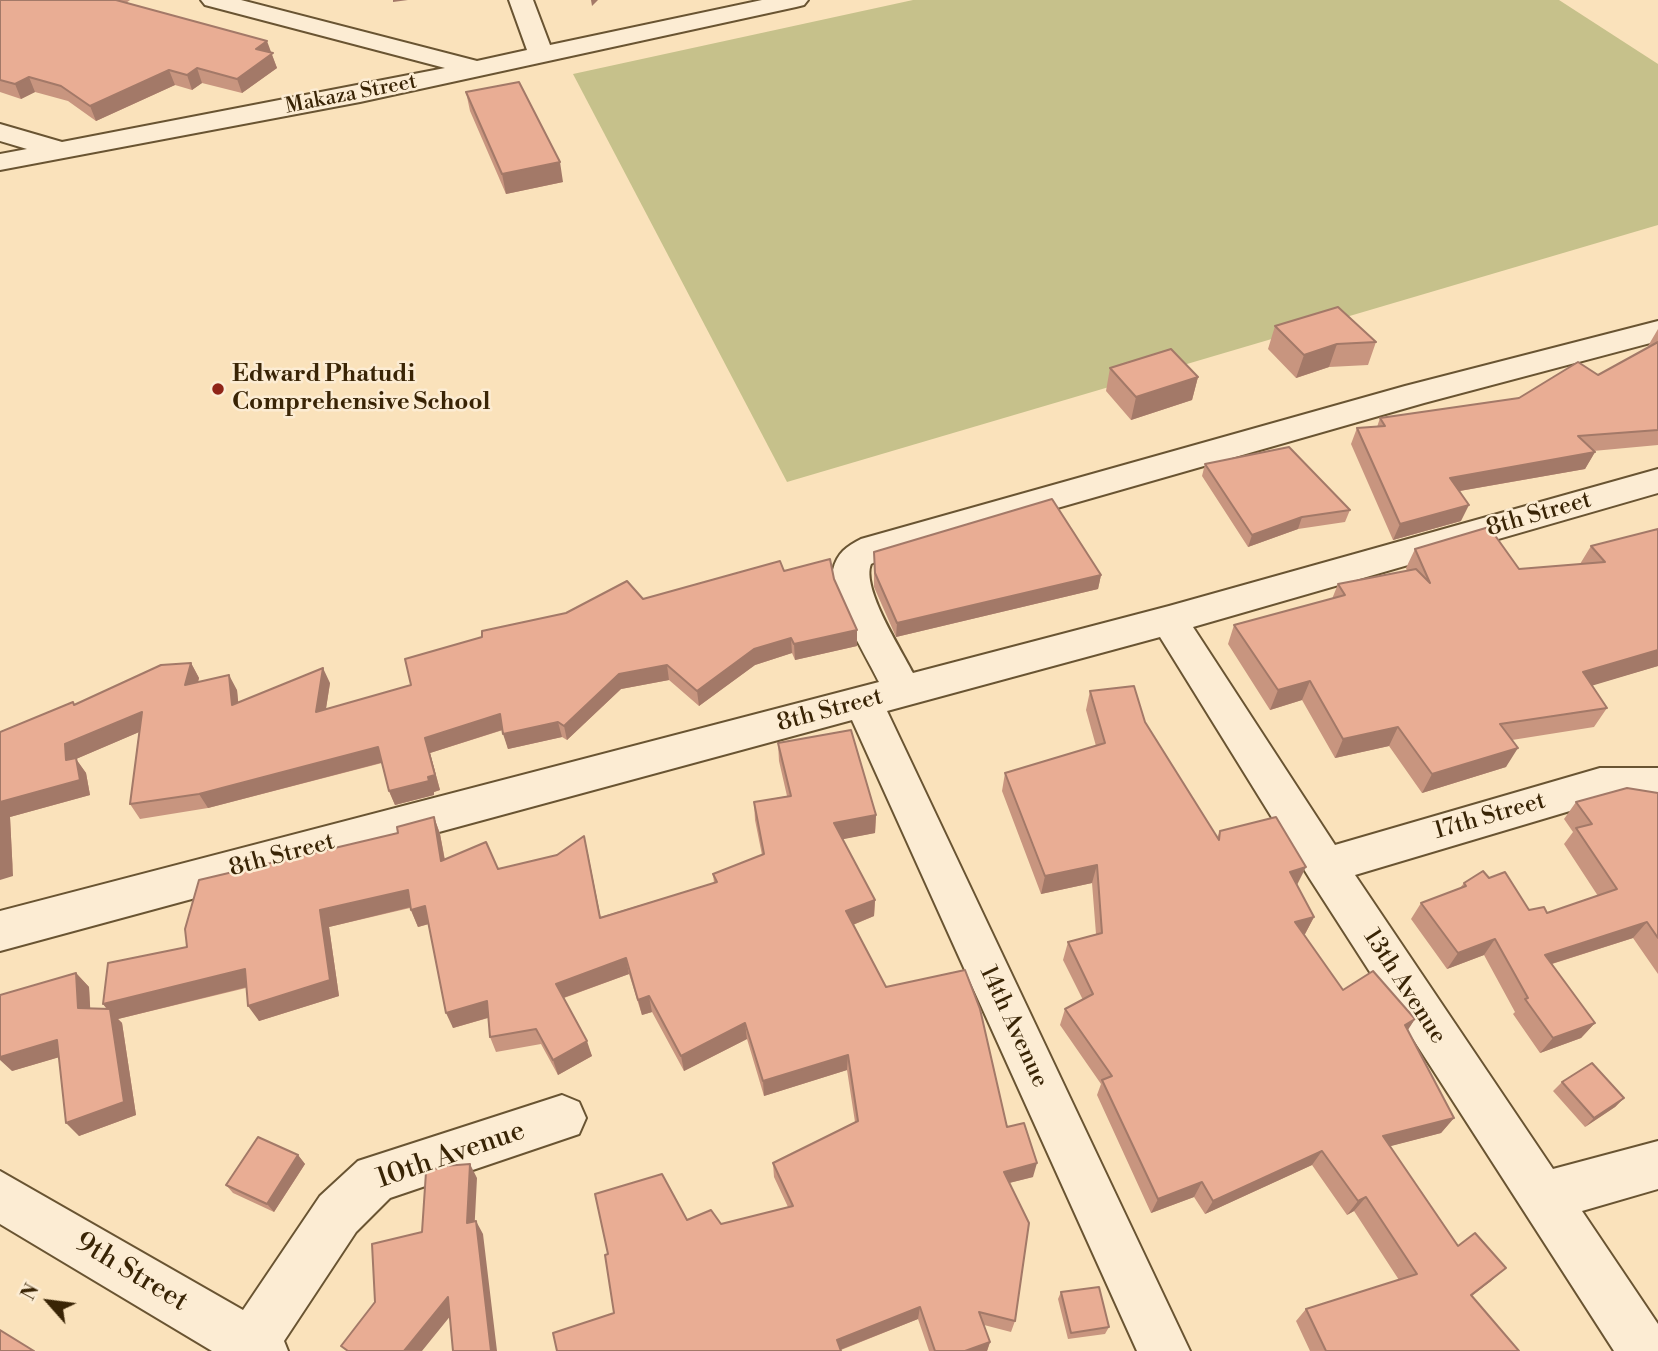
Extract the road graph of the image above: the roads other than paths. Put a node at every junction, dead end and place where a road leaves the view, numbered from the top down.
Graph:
1 (213, 0) edge
2 (521, 0) edge
3 (796, 0) edge
4 (694, 10) edge
5 (541, 55) junction
6 (479, 69) junction
7 (0, 132) edge
8 (61, 151) junction
9 (0, 162) edge
10 (1658, 331) edge
11 (1658, 481) edge
12 (1169, 620) junction
13 (883, 697) junction
14 (1658, 785) edge
15 (1325, 866) junction
16 (0, 931) edge
17 (562, 1118) dead end
18 (1658, 1164) edge
19 (0, 1196) edge
20 (1542, 1198) junction
21 (257, 1348) edge
22 (1164, 1351) edge
23 (1645, 1351) edge

1 - 6 street
2 - 5 street
3 - 4 street, Makaza Street
4 - 5 street, Makaza Street
5 - 6 street, Makaza Street
6 - 8 street, Makaza Street
7 - 8 street
8 - 9 street, Makaza Street
10 - 13 street, 14th Avenue
11 - 12 street, 8th Street
12 - 13 street, 8th Street
12 - 15 street, 13th Avenue
13 - 16 street, 8th Street
13 - 22 street, 14th Avenue
14 - 15 street, 17th Street
15 - 20 street, 13th Avenue
17 - 21 street, 10th Avenue
18 - 20 street
19 - 21 street, 9th Street
20 - 23 street, 13th Avenue

